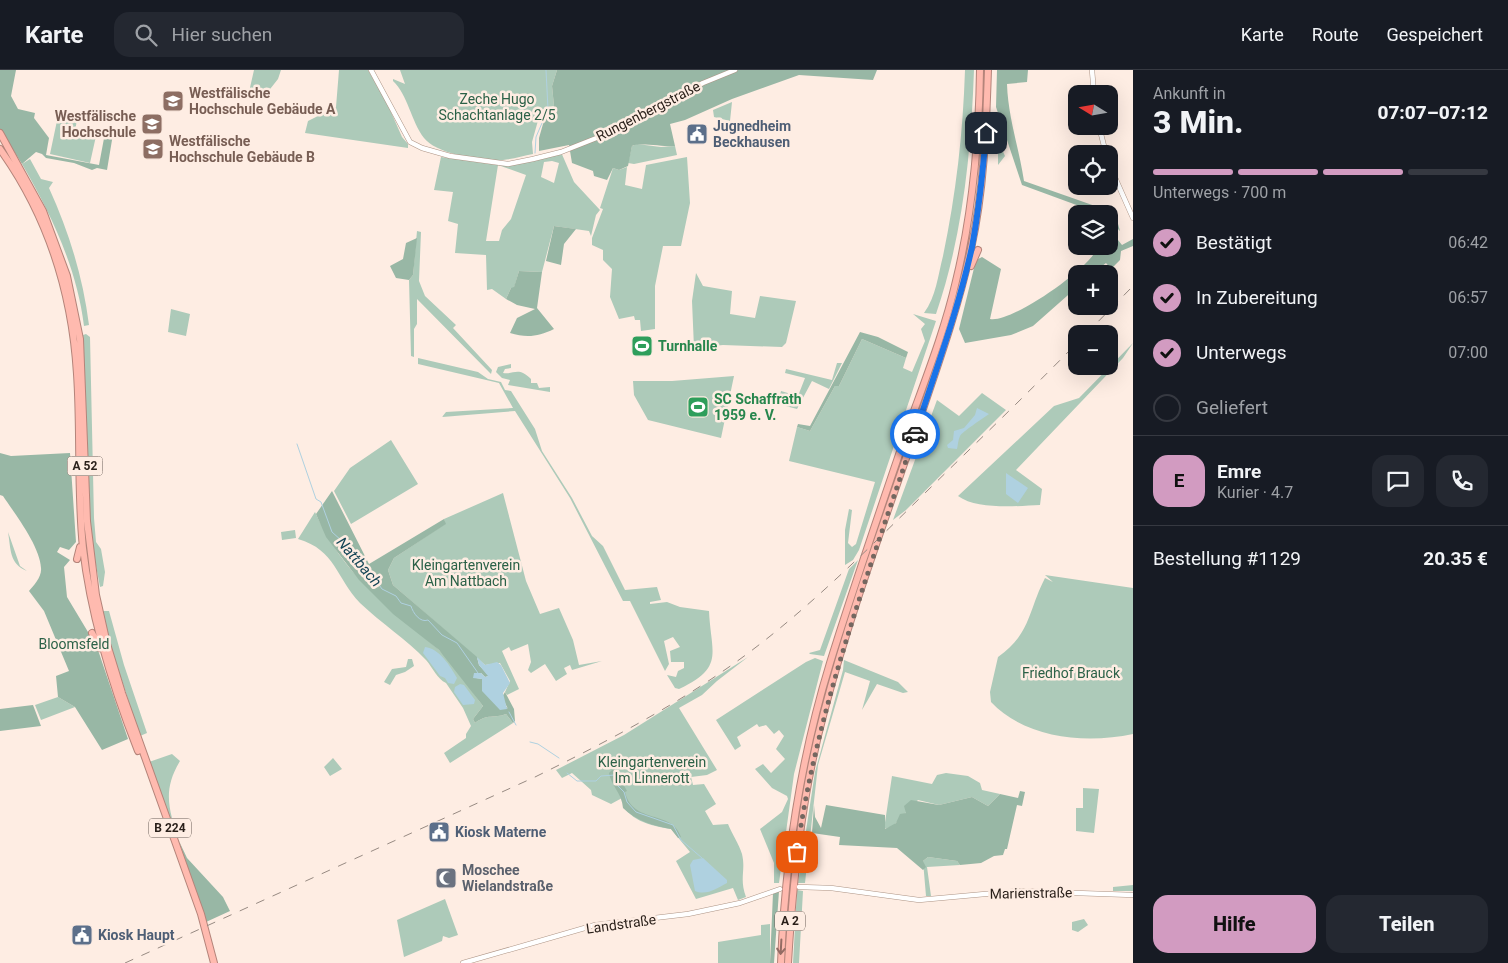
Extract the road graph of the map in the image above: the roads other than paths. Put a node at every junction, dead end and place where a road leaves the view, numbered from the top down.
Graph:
1 (371, 70) edge
2 (735, 70) edge
3 (980, 70) edge
4 (988, 70) edge
5 (1092, 70) edge
6 (1093, 85) edge
7 (987, 111) junction
8 (994, 131) dead end
9 (0, 133) edge
10 (0, 140) edge
11 (0, 149) edge
12 (0, 153) edge
13 (11, 165) junction
14 (18, 166) junction
15 (1118, 184) edge
16 (1133, 218) edge
17 (978, 250) dead end
18 (965, 276) junction
19 (81, 528) junction
20 (77, 559) dead end
21 (92, 633) dead end
22 (104, 655) junction
23 (120, 694) junction
24 (799, 887) dead end
25 (780, 890) dead end
26 (1133, 895) edge
27 (212, 963) edge
28 (463, 963) edge
29 (780, 963) edge
30 (788, 963) edge

1 - 2 street, Rungenbergstraße
3 -> 29 highway, A 2
4 - 7 highway, A 2
5 - 6 street
7 - 8 highway
7 - 18 highway, A 2
9 - 14 highway
10 - 14 highway, A 52
11 - 13 highway, A 52
12 - 13 highway
13 - 19 highway, A 52
14 - 23 highway, A 52
15 - 16 street
17 - 18 highway
18 - 30 highway, A 2
19 - 20 highway
19 - 22 highway, A 52
21 - 22 highway
22 - 23 highway, A 52
23 - 27 highway, B 224
24 - 26 street, Marienstraße
25 - 28 street, Landstraße

